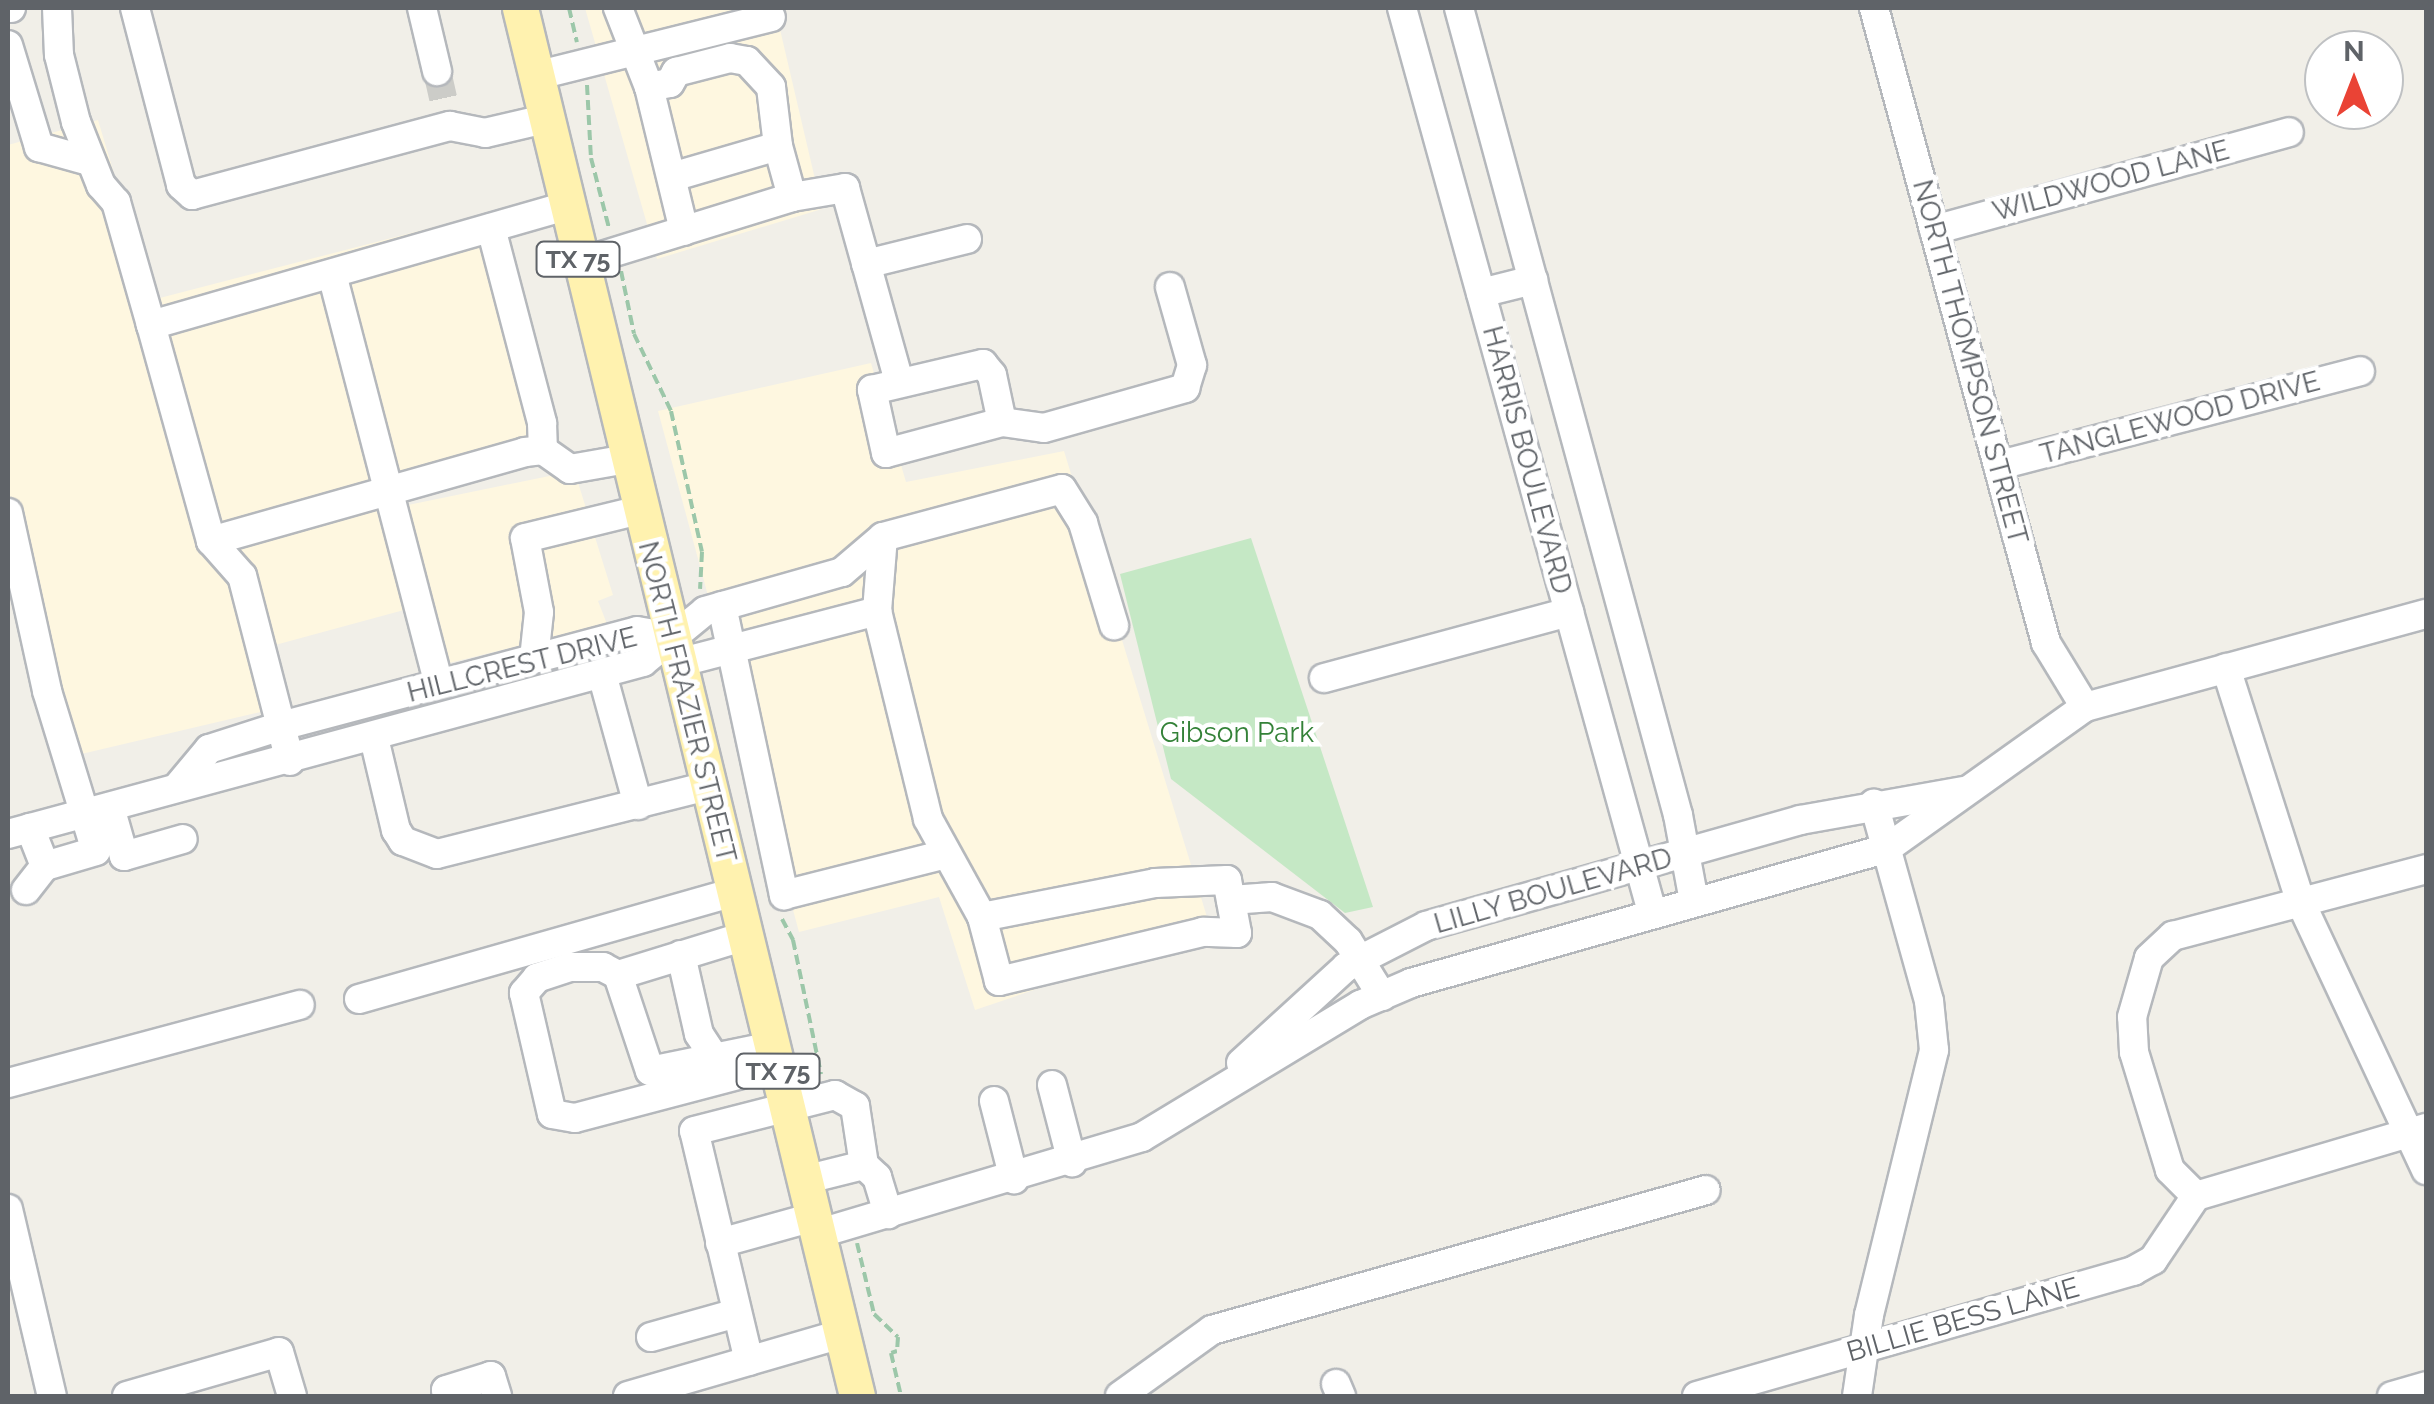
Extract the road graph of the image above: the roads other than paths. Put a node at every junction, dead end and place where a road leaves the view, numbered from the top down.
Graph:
1 (57, 8) edge
2 (135, 8) edge
3 (422, 8) edge
4 (520, 8) edge
5 (618, 8) edge
6 (1402, 8) edge
7 (1458, 8) edge
8 (1874, 8) edge
9 (770, 17) dead end
10 (8, 45) edge
11 (633, 54) junction
12 (437, 71) tunnel mouth
13 (535, 76) junction
14 (659, 85) junction
15 (17, 118) edge
16 (545, 120) junction
17 (2289, 132) dead end
18 (778, 146) junction
19 (89, 161) junction
20 (672, 177) junction
21 (792, 197) junction
22 (565, 206) junction
23 (490, 228) junction
24 (1934, 230) junction
25 (684, 232) junction
26 (967, 239) dead end
27 (579, 263) junction
28 (866, 264) junction
29 (332, 274) junction
30 (1532, 280) junction
31 (1170, 287) dead end
32 (1481, 293) junction
33 (151, 325) junction
34 (2360, 371) dead end
35 (899, 382) junction
36 (1002, 422) junction
37 (543, 450) junction
38 (628, 458) junction
39 (2000, 464) junction
40 (390, 490) junction
41 (640, 510) junction
42 (8, 514) edge
43 (883, 537) junction
44 (211, 541) junction
45 (709, 602) junction
46 (878, 611) junction
47 (1569, 612) junction
48 (2426, 614) edge
49 (1114, 625) dead end
50 (671, 635) junction
51 (728, 650) junction
52 (534, 658) junction
53 (2226, 668) junction
54 (602, 674) junction
55 (1324, 678) dead end
56 (439, 684) junction
57 (2085, 708) junction
58 (281, 726) junction
59 (374, 738) junction
60 (290, 762) junction
61 (179, 785) junction
62 (1964, 791) junction
63 (712, 801) junction
64 (638, 804) junction
65 (763, 804) junction
66 (1874, 804) junction
67 (99, 810) junction
68 (19, 831) edge
69 (183, 839) dead end
70 (1886, 849) junction
71 (946, 854) junction
72 (1682, 854) junction
73 (775, 857) junction
74 (46, 866) junction
75 (1639, 866) junction
76 (2426, 869) edge
77 (731, 880) junction
78 (26, 890) dead end
79 (1231, 900) junction
80 (1694, 901) junction
81 (2301, 903) junction
82 (1652, 912) junction
83 (982, 918) junction
84 (745, 936) junction
85 (681, 956) junction
86 (1361, 958) junction
87 (618, 975) junction
88 (1382, 996) junction
89 (359, 999) dead end
90 (300, 1005) dead end
91 (774, 1056) junction
92 (716, 1060) junction
93 (8, 1083) edge
94 (1052, 1085) dead end
95 (994, 1101) dead end
96 (1197, 1104) junction
97 (786, 1108) junction
98 (2417, 1131) edge
99 (1072, 1162) junction
100 (864, 1165) junction
101 (2426, 1170) edge
102 (1014, 1179) junction
103 (804, 1180) junction
104 (1706, 1190) dead end
105 (2196, 1196) junction
106 (8, 1209) edge
107 (888, 1214) junction
108 (815, 1226) junction
109 (720, 1243) junction
110 (737, 1313) junction
111 (842, 1334) junction
112 (652, 1337) dead end
113 (1862, 1350) junction
114 (749, 1361) junction
115 (2426, 1386) edge
116 (52, 1396) edge
117 (126, 1396) edge
118 (292, 1396) edge
119 (448, 1396) edge
120 (497, 1396) edge
121 (628, 1396) edge
122 (857, 1396) edge
123 (1120, 1396) edge
124 (1697, 1396) edge
125 (1857, 1396) edge
126 (2392, 1396) edge

1 - 19 street
2 - 16 street
3 - 12 street
4 - 13 main road, NORTH FRAZIER STREET / TX 75
5 - 11 street
6 - 32 street, HARRIS BOULEVARD
7 - 30 street, HARRIS BOULEVARD
8 - 24 street, NORTH THOMPSON STREET
9 - 11 street
10 - 15 street
11 - 13 street
11 - 14 street
13 - 16 main road, NORTH FRAZIER STREET / TX 75
14 - 18 street
14 - 20 street
15 - 19 street
16 - 22 main road, NORTH FRAZIER STREET / TX 75
17 - 24 street, WILDWOOD LANE
18 - 20 street
18 - 21 street
19 - 33 street
20 - 25 street
21 - 25 street
21 - 28 street
22 - 23 street
22 - 27 main road, NORTH FRAZIER STREET / TX 75
23 - 29 street
23 - 37 street
24 - 39 street, NORTH THOMPSON STREET
25 - 27 street
26 - 28 street
27 - 38 main road, NORTH FRAZIER STREET / TX 75
28 - 35 street
29 - 33 street
29 - 40 street
30 - 32 street
30 - 72 street, HARRIS BOULEVARD
31 - 36 street
32 - 47 street, HARRIS BOULEVARD
33 - 44 street
34 - 39 street, TANGLEWOOD DRIVE
35 - 36 street
35 - 36 street
37 - 38 street
37 - 40 street
38 - 41 main road, NORTH FRAZIER STREET / TX 75
39 - 57 street, NORTH THOMPSON STREET
40 - 44 street
40 - 56 street
41 - 50 main road, NORTH FRAZIER STREET / TX 75
41 - 52 street
42 - 67 street
43 - 45 street
43 - 46 street
43 - 49 street
44 - 58 street
45 - 50 street
45 - 51 street
46 - 51 street
46 - 71 street
47 - 55 street
47 - 75 street, HARRIS BOULEVARD
48 - 53 street, LILLY BOULEVARD
50 - 51 street
50 - 52 street, HILLCREST DRIVE
50 - 54 street, HILLCREST DRIVE
50 - 63 main road, NORTH FRAZIER STREET / TX 75
51 - 65 street
52 - 56 street, HILLCREST DRIVE
53 - 57 street, LILLY BOULEVARD
53 - 81 street
54 - 59 street, HILLCREST DRIVE
54 - 64 street
56 - 58 street, HILLCREST DRIVE
57 - 62 street, LILLY BOULEVARD
58 - 60 street
58 - 61 street, HILLCREST DRIVE
59 - 60 street, HILLCREST DRIVE
59 - 64 street
60 - 61 street, HILLCREST DRIVE
61 - 67 street, HILLCREST DRIVE
62 - 66 street, LILLY BOULEVARD
62 - 70 street, LILLY BOULEVARD
63 - 64 street
63 - 65 street
63 - 77 main road, NORTH FRAZIER STREET / TX 75
65 - 73 street
66 - 70 street
66 - 72 street, LILLY BOULEVARD
67 - 68 street, HILLCREST DRIVE
67 - 69 street
67 - 74 street
68 - 74 street
70 - 80 street, LILLY BOULEVARD
70 - 113 street
71 - 73 street
71 - 83 street
72 - 75 street, LILLY BOULEVARD
72 - 80 street, HARRIS BOULEVARD
73 - 77 street
74 - 78 street
75 - 82 street, HARRIS BOULEVARD
75 - 86 street, LILLY BOULEVARD
76 - 81 street
77 - 84 main road, NORTH FRAZIER STREET / TX 75
77 - 89 street
79 - 83 street
79 - 83 street
79 - 86 street
80 - 82 street, LILLY BOULEVARD
81 - 98 street
81 - 105 street
82 - 88 street, LILLY BOULEVARD
84 - 85 street
84 - 91 main road, NORTH FRAZIER STREET / TX 75
85 - 87 street
85 - 92 street
86 - 88 street
86 - 96 street, LILLY BOULEVARD
87 - 91 street
87 - 92 street
88 - 96 street, LILLY BOULEVARD
90 - 93 street
91 - 92 street
91 - 97 main road, NORTH FRAZIER STREET / TX 75
94 - 99 street
95 - 102 street
96 - 99 street, LILLY BOULEVARD
97 - 100 street
97 - 103 main road, NORTH FRAZIER STREET / TX 75
97 - 109 street
98 - 101 street
98 - 105 street
99 - 102 street, LILLY BOULEVARD
100 - 103 street
100 - 107 street
102 - 107 street, LILLY BOULEVARD
103 - 108 main road, NORTH FRAZIER STREET / TX 75
104 - 123 street
105 - 113 street, BILLIE BESS LANE
106 - 116 street
107 - 108 street, LILLY BOULEVARD
108 - 109 street, LILLY BOULEVARD
108 - 111 main road, NORTH FRAZIER STREET / TX 75
109 - 110 street
110 - 112 street
110 - 114 street
111 - 114 street
111 - 122 main road, NORTH FRAZIER STREET / TX 75
113 - 124 street, BILLIE BESS LANE
113 - 125 street
114 - 121 street
115 - 126 street
117 - 118 street
119 - 120 street

